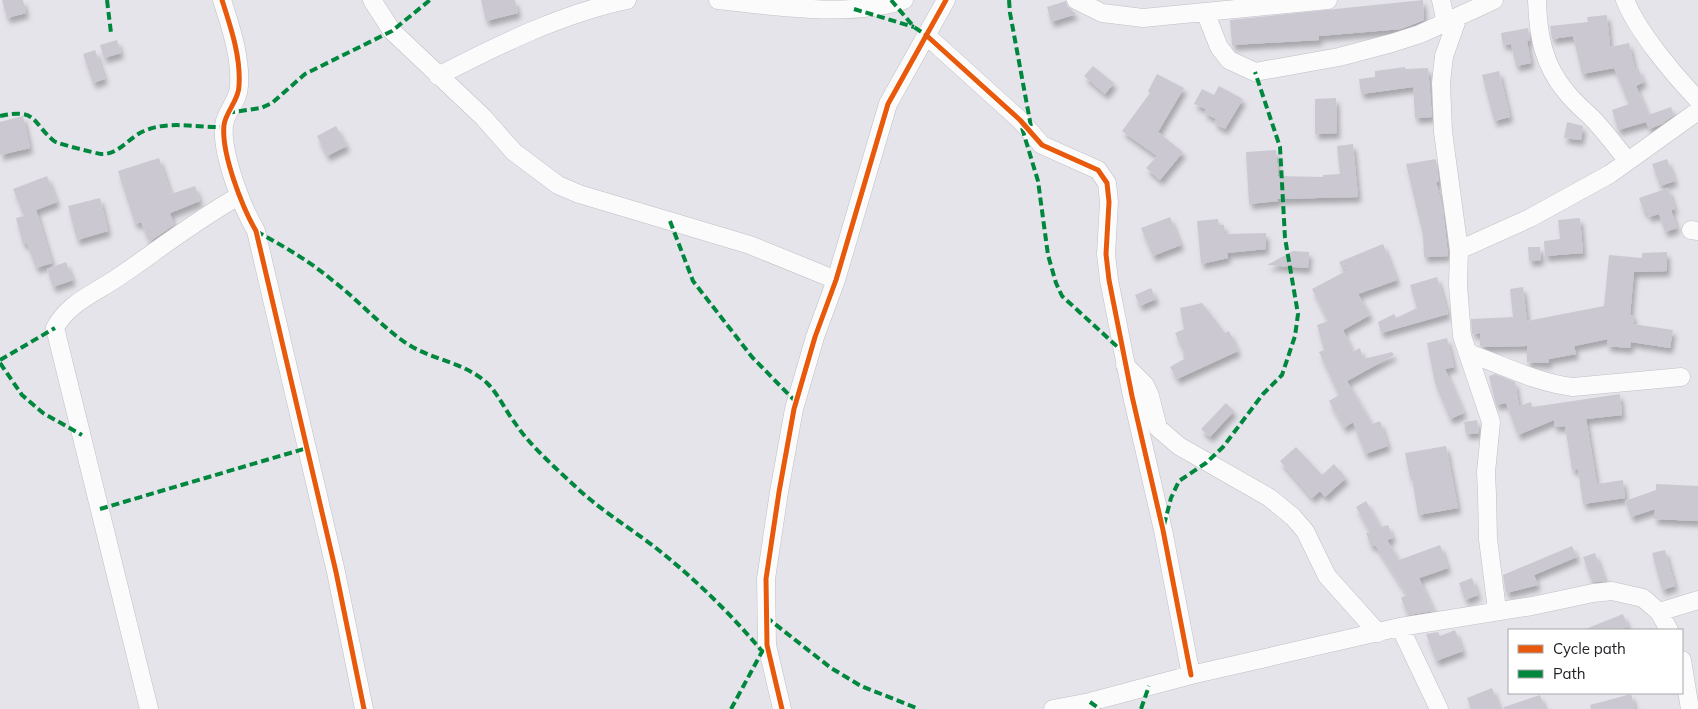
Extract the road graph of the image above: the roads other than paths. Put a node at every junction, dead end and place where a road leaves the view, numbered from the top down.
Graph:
1 (222, 0) edge
2 (372, 0) edge
3 (627, 0) edge
4 (718, 0) edge
5 (904, 0) edge
6 (946, 0) edge
7 (1076, 0) edge
8 (1326, 0) edge
9 (1441, 0) edge
10 (1494, 0) edge
11 (1538, 0) edge
12 (1625, 0) edge
13 (1205, 12) junction
14 (1452, 20) junction
15 (926, 35) junction
16 (438, 76) junction
17 (1698, 100) edge
18 (1698, 111) edge
19 (1628, 161) junction
20 (239, 196) junction
21 (1459, 250) junction
22 (836, 280) junction
23 (1468, 353) junction
24 (1125, 365) junction
25 (1681, 377) dead end
26 (1698, 600) edge
27 (1497, 610) junction
28 (1659, 612) junction
29 (1400, 627) junction
30 (1668, 629) edge
31 (1378, 633) junction
32 (1683, 666) edge
33 (1191, 675) junction
34 (1060, 708) edge
35 (149, 709) edge
36 (364, 709) edge
37 (782, 709) edge
38 (1439, 709) edge
39 (1690, 709) edge

1 - 20 street
2 - 16 street
3 - 16 street
4 - 5 street
6 - 15 street
7 - 13 street
8 - 13 street
9 - 14 street
10 - 14 street
11 - 19 street
12 - 17 street
13 - 14 street
14 - 21 street
15 - 22 street
15 - 24 street
16 - 22 street
18 - 19 street
19 - 21 street
20 - 35 street
20 - 36 street
21 - 23 street
22 - 37 street
23 - 25 street
23 - 27 street
24 - 31 street
24 - 33 street
26 - 28 street
27 - 28 street
27 - 29 street
28 - 30 street
29 - 31 street
29 - 38 street
31 - 33 street
32 - 39 street
33 - 34 street

